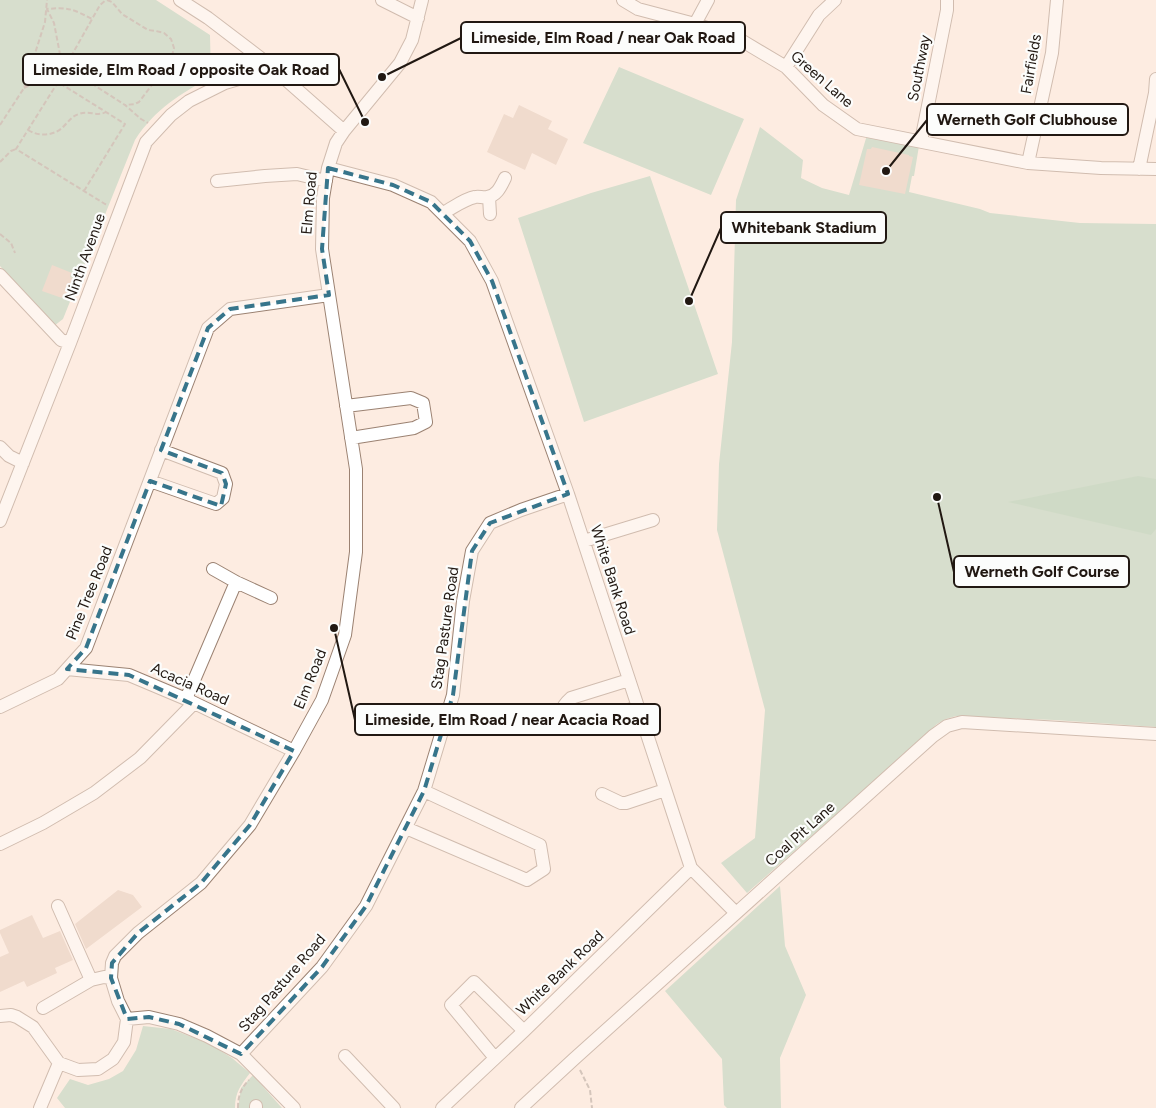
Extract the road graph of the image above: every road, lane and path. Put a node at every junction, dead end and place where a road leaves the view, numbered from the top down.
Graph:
1 (47, 0) edge
2 (106, 0) edge
3 (180, 0) edge
4 (382, 0) edge
5 (422, 0) edge
6 (623, 0) edge
7 (708, 0) edge
8 (835, 0) edge
9 (947, 0) edge
10 (1056, 0) edge
11 (47, 9) junction
12 (418, 18) junction
13 (92, 19) junction
14 (695, 24) junction
15 (267, 63) junction
16 (786, 67) junction
17 (63, 70) junction
18 (70, 71) junction
19 (1156, 79) edge
20 (24, 88) junction
21 (125, 105) junction
22 (106, 112) junction
23 (0, 126) edge
24 (158, 129) junction
25 (28, 130) junction
26 (344, 131) junction
27 (921, 141) junction
28 (16, 149) junction
29 (0, 162) edge
30 (1028, 163) junction
31 (1138, 169) junction
32 (1156, 169) edge
33 (327, 175) junction
34 (505, 178) dead end
35 (217, 181) dead end
36 (84, 191) junction
37 (489, 197) junction
38 (120, 211) junction
39 (443, 213) junction
40 (490, 214) dead end
41 (0, 234) edge
42 (15, 253) dead end
43 (0, 275) edge
44 (329, 294) junction
45 (70, 343) junction
46 (346, 406) junction
47 (351, 438) junction
48 (0, 446) edge
49 (161, 450) junction
50 (23, 464) junction
51 (150, 481) junction
52 (568, 494) junction
53 (653, 520) dead end
54 (0, 521) edge
55 (584, 541) junction
56 (213, 569) dead end
57 (236, 582) junction
58 (270, 598) dead end
59 (67, 669) junction
60 (629, 680) junction
61 (190, 701) junction
62 (0, 706) edge
63 (638, 707) junction
64 (1156, 734) edge
65 (294, 750) junction
66 (665, 790) junction
67 (424, 791) junction
68 (602, 794) dead end
69 (406, 828) junction
70 (0, 844) edge
71 (691, 868) junction
72 (58, 906) dead end
73 (736, 913) junction
74 (111, 978) junction
75 (91, 980) junction
76 (43, 1008) dead end
77 (0, 1016) edge
78 (127, 1019) junction
79 (524, 1031) junction
80 (241, 1054) junction
81 (344, 1056) dead end
82 (495, 1058) junction
83 (574, 1059) junction
84 (59, 1063) junction
85 (257, 1070) junction
86 (40, 1108) edge
87 (238, 1108) edge
88 (294, 1108) edge
89 (394, 1108) edge
90 (442, 1108) edge
91 (521, 1108) edge
92 (592, 1108) edge

1 - 11 path
2 - 13 path
2 - 21 path
3 - 15 street
4 - 12 street
5 - 12 street, Elm Road
6 - 14 street, Green Lane
7 - 14 street
8 - 16 street
9 - 27 street, Southway
10 - 30 street, Fairfields
11 - 13 path
11 - 17 path
11 - 20 path
12 - 26 street, Elm Road
13 - 18 path
14 - 16 street, Green Lane
15 - 24 street, Ninth Avenue
15 - 26 street
16 - 27 street, Green Lane
17 - 18 path
17 - 20 path
18 - 21 path
19 - 31 street
20 - 23 path
21 - 24 path
22 - 25 path
22 - 25 path
22 - 36 path
24 - 38 street, Ninth Avenue
25 - 28 path
26 - 33 street, Elm Road
27 - 30 street, Green Lane
28 - 29 path
28 - 36 path
30 - 31 street, Green Lane
31 - 32 street, Green Lane
33 - 35 street, White Bank Road
33 - 39 street, White Bank Road
33 - 44 street, Elm Road
34 - 37 street
36 - 38 path
37 - 39 street
37 - 40 street
38 - 45 street, Ninth Avenue
39 - 52 street, White Bank Road
41 - 42 path
43 - 45 street
44 - 46 street, Elm Road
44 - 49 street, Pine Tree Road
45 - 50 street, Ninth Avenue
46 - 47 street, Elm Road
46 - 47 street
47 - 65 street, Elm Road
48 - 50 street
49 - 51 street, Pine Tree Road
49 - 51 street
50 - 54 street, Ninth Avenue
51 - 59 street, Pine Tree Road
52 - 55 street, White Bank Road
52 - 67 street, Stag Pasture Road
53 - 55 street
55 - 60 street, White Bank Road
56 - 57 street
57 - 58 street
57 - 61 street
59 - 61 street, Acacia Road
59 - 62 street, Pine Tree Road
60 - 63 street, White Bank Road
60 - 63 street
61 - 65 street, Acacia Road
61 - 70 street
63 - 66 street, White Bank Road
64 - 73 street, Coal Pit Lane
65 - 74 street, Elm Road
66 - 68 street
66 - 71 street, White Bank Road
67 - 69 street, Stag Pasture Road
67 - 69 street
69 - 80 street, Stag Pasture Road
71 - 73 street
71 - 79 street, White Bank Road
72 - 75 street
73 - 83 street, Coal Pit Lane
74 - 75 street
74 - 78 street
75 - 76 street
77 - 84 street
78 - 80 street
78 - 84 street
79 - 82 street, White Bank Road
79 - 82 street, White Bank Road
80 - 85 street
81 - 89 street
82 - 90 street, White Bank Road
83 - 91 street, Coal Pit Lane
83 - 92 path
84 - 86 street
85 - 87 path
85 - 88 street

